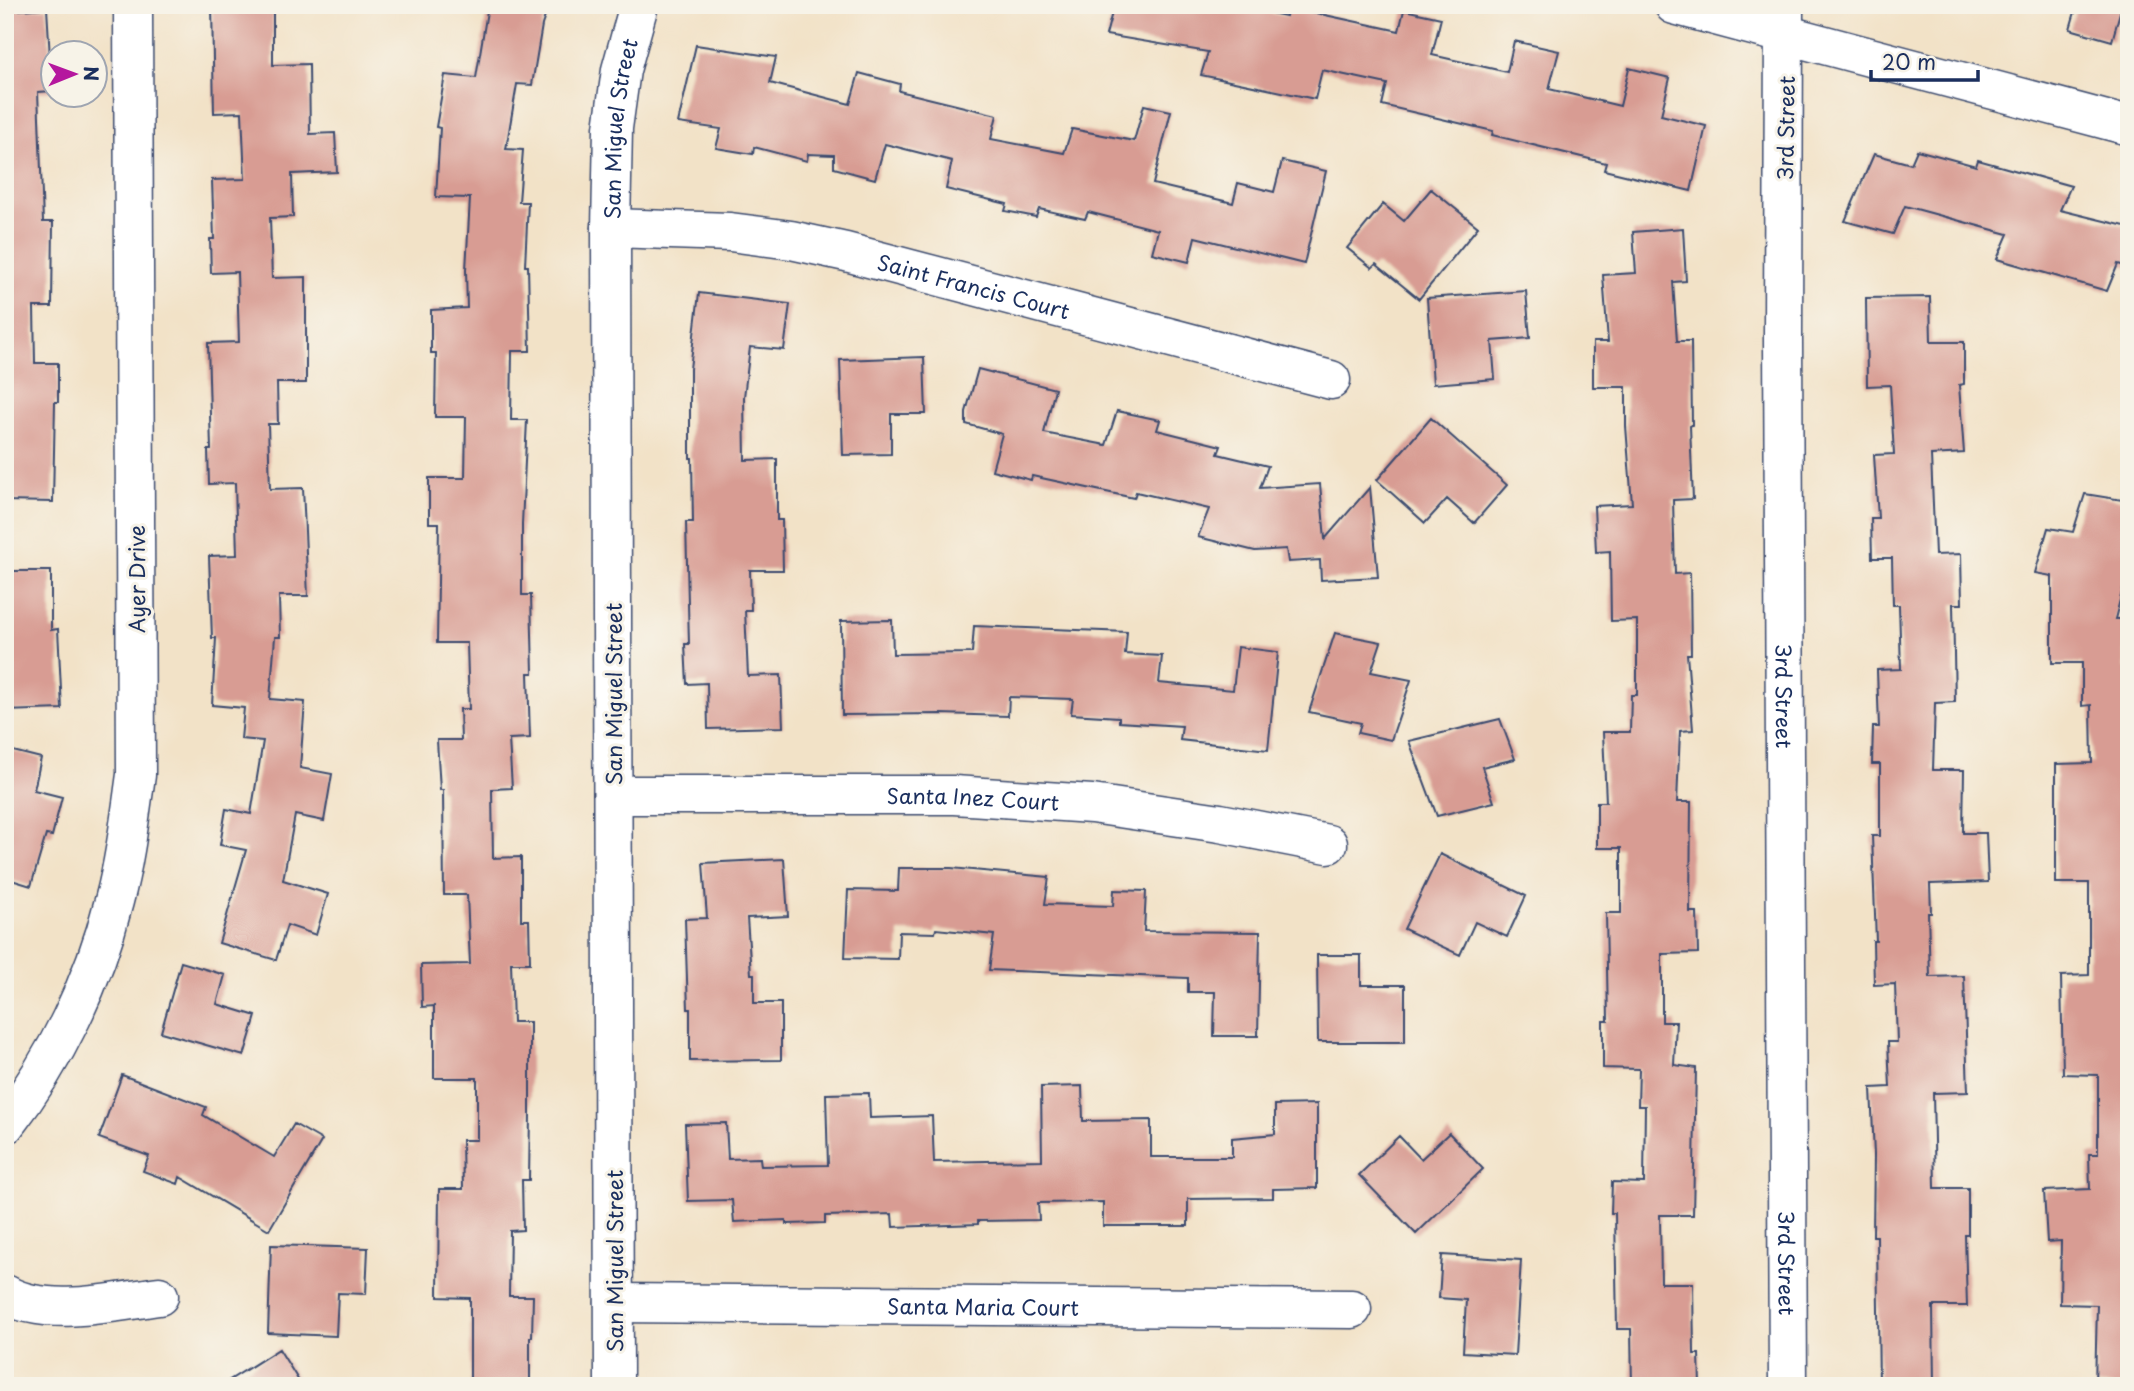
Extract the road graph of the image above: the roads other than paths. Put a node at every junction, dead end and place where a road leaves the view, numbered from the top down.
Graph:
1 (132, 5) edge
2 (639, 5) edge
3 (1674, 5) edge
4 (1785, 20) edge
5 (2129, 126) edge
6 (611, 228) junction
7 (1331, 380) dead end
8 (614, 795) junction
9 (1328, 844) dead end
10 (5, 1125) edge
11 (5, 1294) edge
12 (159, 1296) dead end
13 (614, 1303) junction
14 (1352, 1309) dead end
15 (614, 1386) edge
16 (1787, 1386) edge

1 - 10 street, Ayer Drive
2 - 6 street, San Miguel Street
3 - 4 street
4 - 5 street
4 - 16 street, 3rd Street
6 - 7 street, Saint Francis Court
6 - 8 street, San Miguel Street
8 - 9 street, Santa Inez Court
8 - 13 street, San Miguel Street
11 - 12 street
13 - 14 street, Santa Maria Court
13 - 15 street, San Miguel Street

